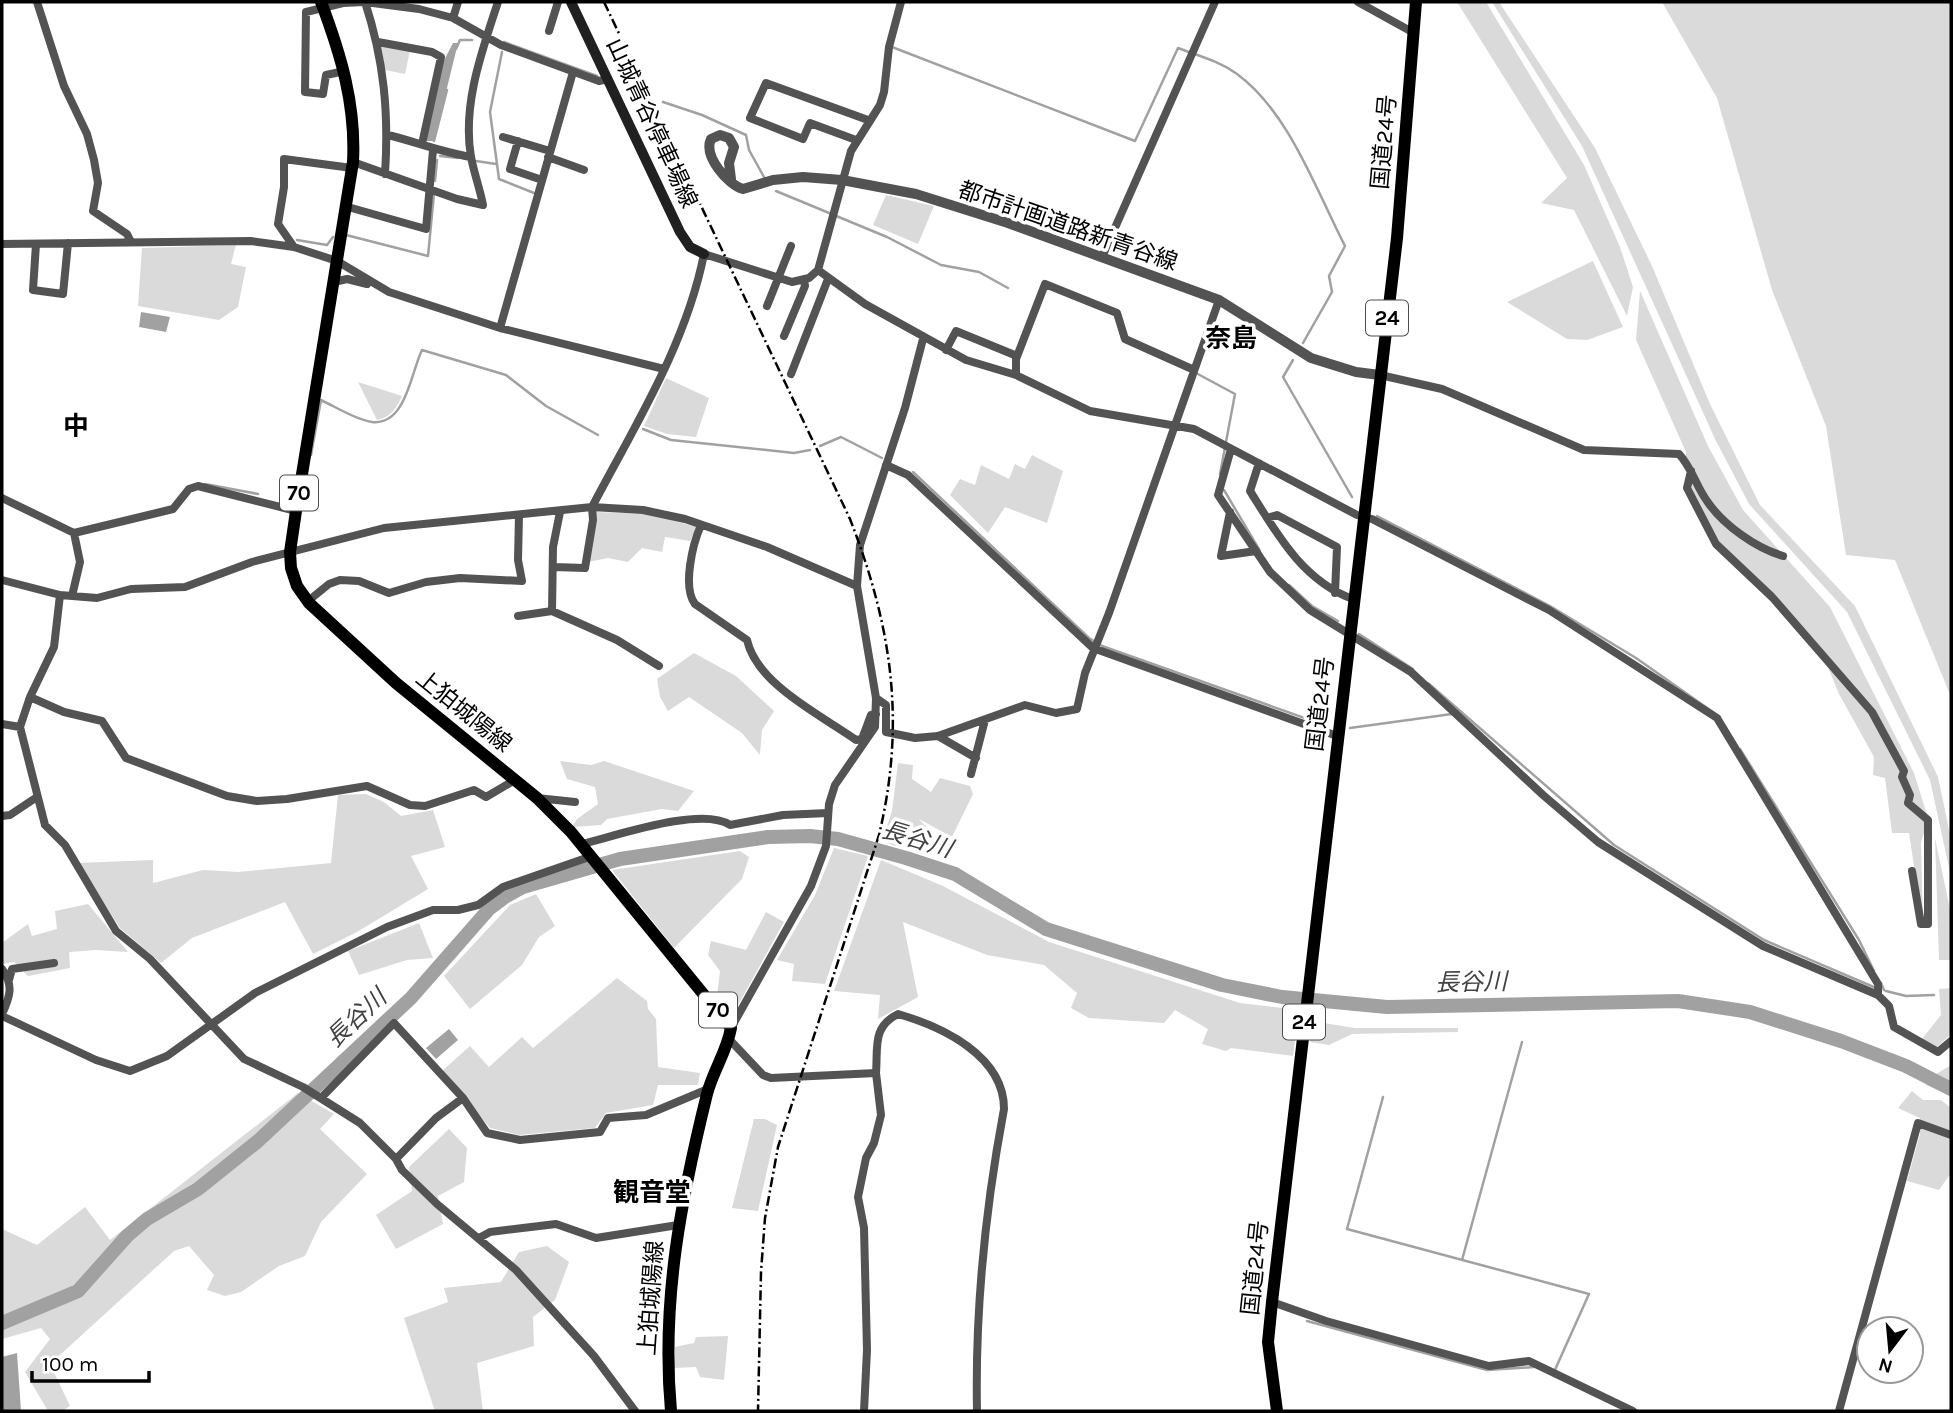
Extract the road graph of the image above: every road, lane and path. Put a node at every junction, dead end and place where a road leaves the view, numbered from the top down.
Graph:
1 (37, 2) edge
2 (365, 2) edge
3 (378, 2) edge
4 (458, 2) edge
5 (498, 2) edge
6 (558, 2) edge
7 (571, 2) edge
8 (901, 2) edge
9 (1215, 2) edge
10 (1358, 2) edge
11 (1416, 2) edge
12 (322, 5) edge
13 (420, 5) edge
14 (453, 18) junction
15 (549, 31) dead end
16 (1414, 33) junction
17 (487, 37) junction
18 (378, 42) junction
19 (345, 71) junction
20 (573, 72) junction
21 (608, 79) junction
22 (868, 120) junction
23 (387, 135) junction
24 (503, 137) dead end
25 (856, 140) junction
26 (518, 141) junction
27 (422, 144) junction
28 (433, 150) junction
29 (549, 154) junction
30 (471, 157) junction
31 (353, 165) junction
32 (584, 170) dead end
33 (385, 174) junction
34 (731, 179) dead end
35 (542, 180) junction
36 (842, 180) junction
37 (430, 187) junction
38 (483, 205) junction
39 (348, 207) junction
40 (494, 208) dead end
41 (131, 242) junction
42 (68, 243) junction
43 (2, 244) edge
44 (36, 244) junction
45 (791, 246) dead end
46 (294, 247) junction
47 (704, 254) junction
48 (1102, 257) junction
49 (337, 261) junction
50 (818, 270) junction
51 (779, 278) junction
52 (804, 279) junction
53 (828, 279) junction
54 (334, 282) junction
55 (376, 286) junction
56 (1219, 300) junction
57 (767, 306) dead end
58 (500, 328) junction
59 (784, 336) dead end
60 (923, 339) junction
61 (946, 350) junction
62 (1017, 356) junction
63 (664, 369) junction
64 (1192, 369) junction
65 (791, 373) dead end
66 (1016, 375) junction
67 (1380, 375) junction
68 (1173, 424) junction
69 (1226, 447) junction
70 (1259, 463) junction
71 (886, 465) junction
72 (1691, 471) junction
73 (2, 498) edge
74 (592, 508) junction
75 (296, 511) junction
76 (560, 512) junction
77 (1230, 512) junction
78 (519, 515) junction
79 (1364, 518) junction
80 (1267, 519) junction
81 (701, 525) junction
82 (75, 533) junction
83 (1256, 551) junction
84 (290, 552) junction
85 (1783, 556) dead end
86 (554, 567) junction
87 (2, 580) edge
88 (857, 586) junction
89 (1335, 593) junction
90 (60, 595) junction
91 (72, 596) junction
92 (1353, 599) junction
93 (308, 601) junction
94 (552, 611) junction
95 (518, 616) dead end
96 (1349, 633) junction
97 (1093, 648) junction
98 (659, 666) dead end
99 (30, 697) junction
100 (876, 698) junction
101 (876, 714) junction
102 (985, 720) junction
103 (2, 724) edge
104 (20, 727) junction
105 (938, 736) junction
106 (1337, 736) junction
107 (976, 758) junction
108 (971, 774) dead end
109 (516, 780) junction
110 (37, 797) junction
111 (537, 798) junction
112 (575, 802) dead end
113 (828, 813) junction
114 (2, 816) edge
115 (582, 844) junction
116 (594, 858) junction
117 (1912, 871) dead end
118 (54, 963) dead end
119 (2, 969) edge
120 (9, 980) junction
121 (1878, 995) junction
122 (2, 1015) edge
123 (212, 1026) junction
124 (730, 1034) junction
125 (1951, 1041) edge
126 (876, 1073) junction
127 (708, 1089) junction
128 (321, 1098) junction
129 (463, 1098) junction
130 (1951, 1135) edge
131 (396, 1159) junction
132 (678, 1225) junction
133 (478, 1238) junction
134 (1272, 1302) junction
135 (635, 1411) edge
136 (671, 1411) edge
137 (864, 1411) edge
138 (977, 1411) edge
139 (1277, 1411) edge
140 (1633, 1411) edge
141 (1839, 1411) edge

1 - 41 street
2 - 3 street
2 - 12 street
2 - 18 street
3 - 13 street
4 - 14 street
5 - 17 street
6 - 15 street
7 - 21 main road, 山城青谷停車場線
8 - 22 street
9 - 48 street
10 - 16 street
11 - 16 main road, 国道24号 / 24
12 - 19 main road, 上狛城陽線 / 70
12 - 19 street
13 - 14 street
14 - 17 street
16 - 67 main road, 国道24号 / 24
17 - 20 street
17 - 30 street
18 - 23 street
18 - 27 street
19 - 31 main road, 上狛城陽線 / 70
20 - 21 street
20 - 29 street
21 - 47 main road, 山城青谷停車場線
22 - 25 street
22 - 25 street
23 - 27 street
23 - 33 street
24 - 26 street
25 - 36 street
26 - 29 street
26 - 35 street
27 - 28 street
28 - 30 street
28 - 37 street
29 - 32 street
29 - 35 street
30 - 38 street
31 - 33 street
31 - 39 main road, 上狛城陽線 / 70
31 - 46 street
33 - 37 street
34 - 36 street, 都市計画道路新青谷線
35 - 58 street
36 - 48 street, 都市計画道路新青谷線
36 - 50 street
37 - 38 street
37 - 39 street
38 - 40 street
39 - 49 main road, 上狛城陽線 / 70
41 - 42 street
41 - 46 street
42 - 44 street
42 - 44 street
43 - 44 street
45 - 51 street
46 - 49 street
47 - 51 street
47 - 63 street
48 - 56 street, 都市計画道路新青谷線
49 - 54 main road, 上狛城陽線 / 70
49 - 55 street
50 - 52 street
50 - 53 street
51 - 52 street
51 - 57 street
52 - 59 street
53 - 60 street
53 - 65 street
54 - 55 street
54 - 75 main road, 上狛城陽線 / 70
55 - 58 street
56 - 64 street
56 - 67 street, 都市計画道路新青谷線
58 - 63 street
60 - 61 street
60 - 71 street
61 - 62 street
61 - 66 street
62 - 64 street
62 - 66 street
63 - 74 street
64 - 68 street
66 - 68 street
67 - 72 street
67 - 79 main road, 国道24号 / 24
68 - 69 street
68 - 97 street
69 - 70 street
69 - 77 street
70 - 79 street
70 - 80 street
71 - 88 street
71 - 97 street
72 - 85 street
72 - 117 street
73 - 82 street
74 - 76 street
74 - 81 street
74 - 86 street
75 - 82 street
75 - 84 main road, 上狛城陽線 / 70
76 - 78 street
76 - 86 street
77 - 83 street
77 - 83 street
78 - 84 street
78 - 93 street
79 - 92 main road, 国道24号 / 24
79 - 121 street
80 - 89 street
80 - 89 street
81 - 88 street
81 - 101 street
82 - 91 street
83 - 96 street
84 - 91 street
84 - 93 main road, 上狛城陽線 / 70
86 - 94 street
87 - 90 street
88 - 100 street
89 - 92 street
90 - 91 street
90 - 99 street
92 - 96 main road, 国道24号 / 24
93 - 109 main road, 上狛城陽線 / 70
94 - 95 street
94 - 98 street
96 - 106 main road, 国道24号 / 24
96 - 121 street
97 - 102 street
97 - 106 street
99 - 104 street
99 - 109 street
100 - 101 street
100 - 105 street
101 - 113 street
102 - 105 street
102 - 107 street
103 - 104 street
104 - 110 street
105 - 107 street
106 - 134 main road, 国道24号 / 24
107 - 108 street
109 - 111 main road, 上狛城陽線 / 70
110 - 114 street
110 - 123 street
111 - 112 street
111 - 115 main road, 上狛城陽線 / 70
113 - 115 street
113 - 124 street
115 - 116 main road, 上狛城陽線 / 70
116 - 123 street
116 - 124 main road, 上狛城陽線 / 70
118 - 120 street
119 - 120 street
120 - 122 street
121 - 125 street
122 - 123 street
123 - 128 street
124 - 126 street
124 - 127 main road, 上狛城陽線 / 70
126 - 137 street
126 - 138 street
127 - 129 street
127 - 132 main road, 上狛城陽線 / 70
128 - 129 street
128 - 131 street
129 - 131 street
130 - 141 street
131 - 133 street
132 - 133 street
132 - 136 main road, 上狛城陽線 / 70
133 - 135 street
134 - 139 main road, 国道24号 / 24
134 - 140 street

